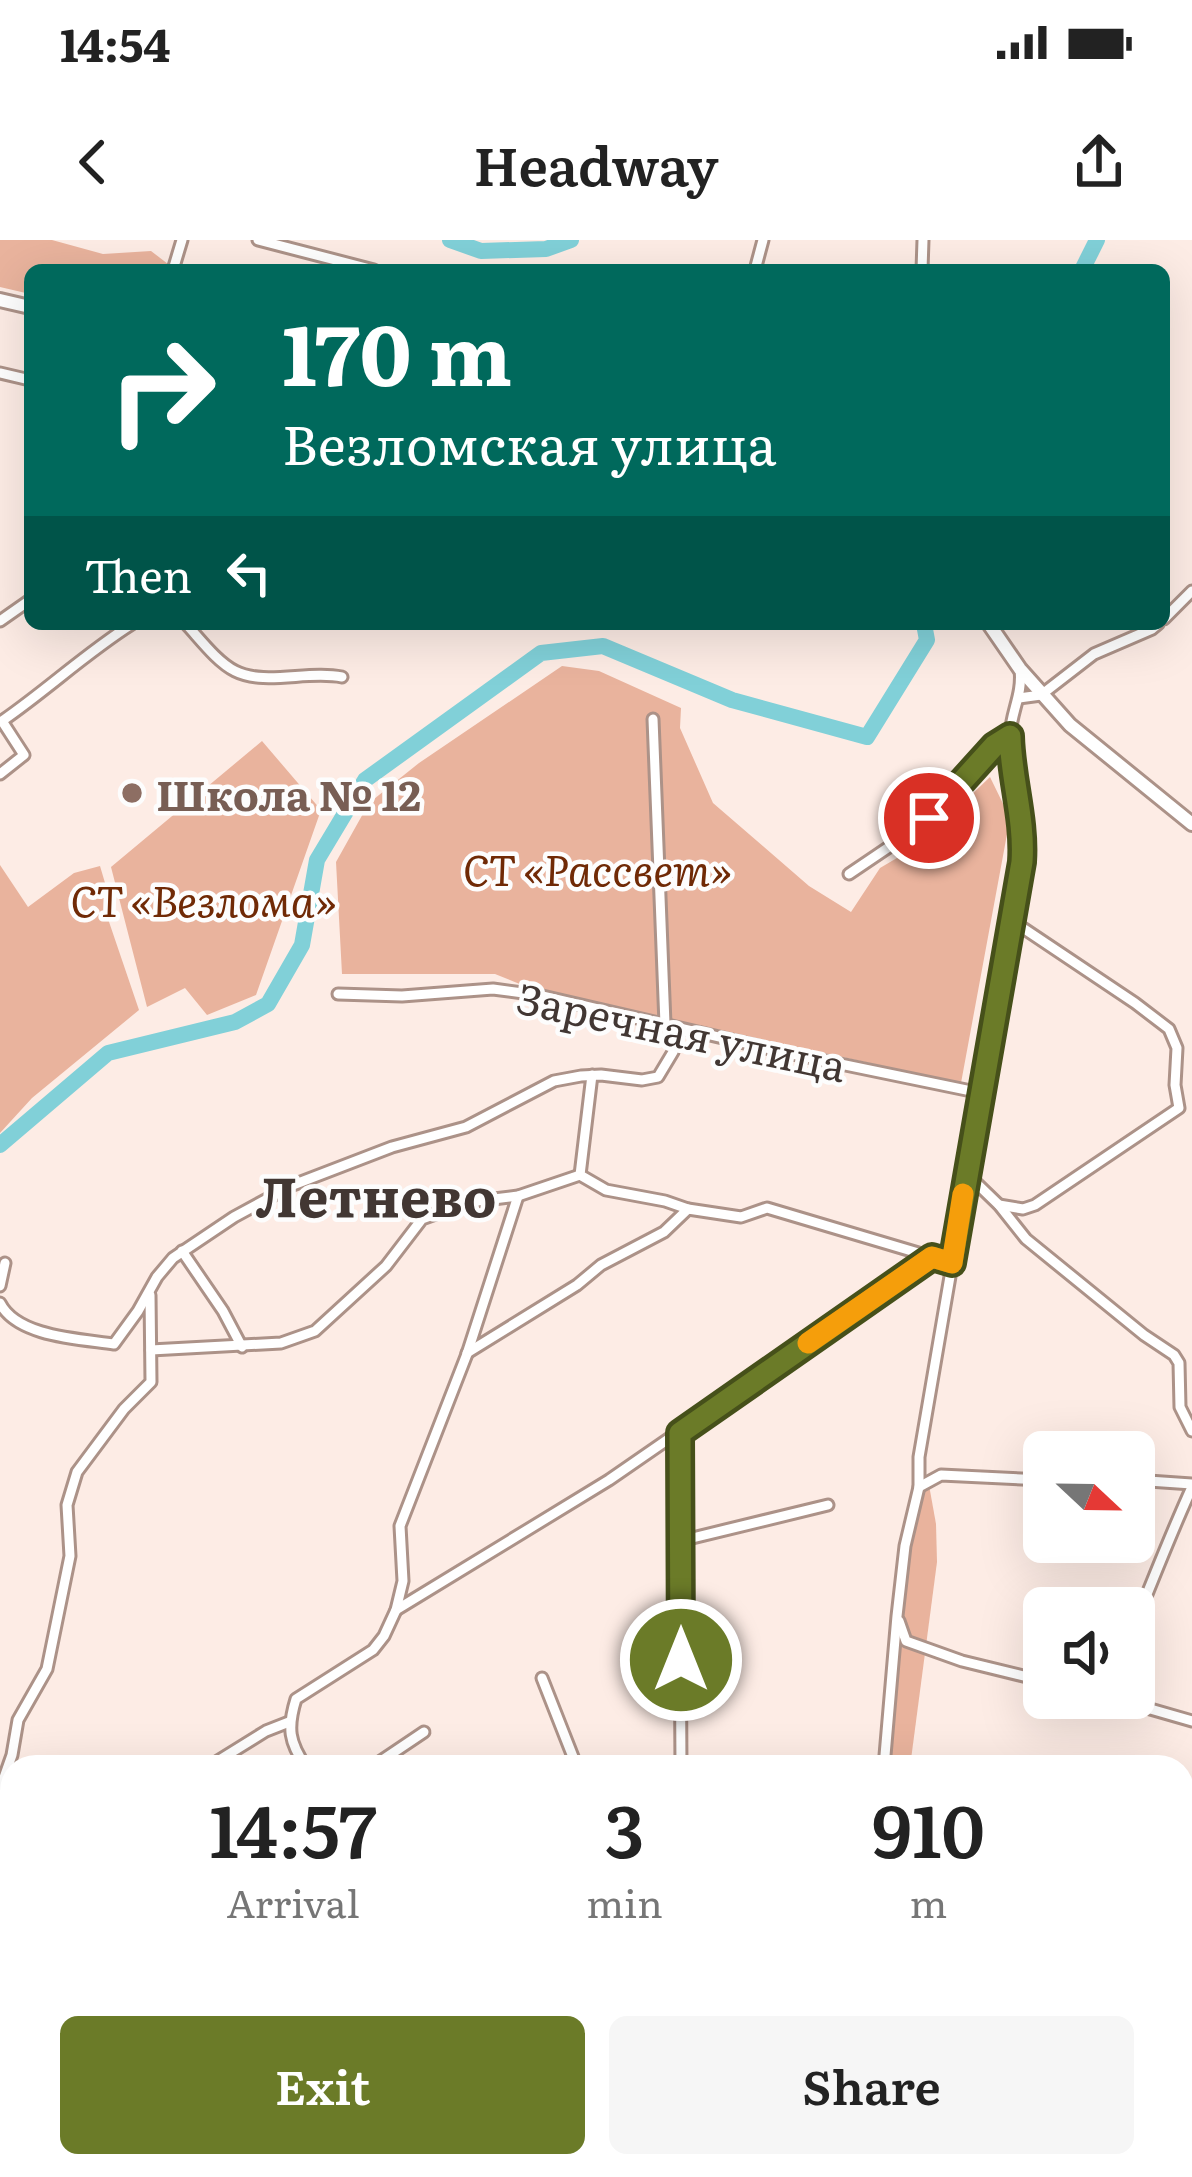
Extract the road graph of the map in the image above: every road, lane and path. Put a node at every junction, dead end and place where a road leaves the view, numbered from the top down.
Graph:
1 (258, 240) edge
2 (351, 264) edge
3 (1192, 591) edge
4 (1170, 613) edge
5 (123, 630) edge
6 (191, 630) edge
7 (993, 630) edge
8 (1150, 630) edge
9 (1020, 669) junction
10 (342, 677) dead end
11 (1041, 695) junction
12 (1019, 698) junction
13 (653, 719) dead end
14 (1, 721) edge
15 (1010, 736) junction
16 (0, 775) edge
17 (1192, 824) edge
18 (849, 874) dead end
19 (1011, 920) junction
20 (338, 994) dead end
21 (665, 1024) junction
22 (678, 1028) junction
23 (987, 1058) junction
24 (1000, 1059) dead end
25 (592, 1075) junction
26 (981, 1093) junction
27 (967, 1174) junction
28 (580, 1175) junction
29 (518, 1196) junction
30 (999, 1205) junction
31 (688, 1209) junction
32 (182, 1251) junction
33 (932, 1257) junction
34 (5, 1263) dead end
35 (952, 1263) junction
36 (0, 1286) edge
37 (150, 1290) junction
38 (0, 1303) edge
39 (129, 1324) junction
40 (151, 1336) junction
41 (242, 1347) junction
42 (151, 1350) junction
43 (466, 1354) junction
44 (1192, 1431) edge
45 (680, 1433) junction
46 (1023, 1479) edge
47 (1155, 1482) edge
48 (1192, 1486) edge
49 (919, 1487) junction
50 (828, 1505) dead end
51 (680, 1541) junction
52 (1150, 1587) edge
53 (395, 1610) junction
54 (897, 1616) junction
55 (1023, 1677) edge
56 (542, 1678) dead end
57 (1155, 1710) edge
58 (1192, 1721) edge
59 (289, 1722) junction
60 (424, 1732) dead end
61 (12, 1755) edge
62 (226, 1755) edge
63 (298, 1755) edge
64 (390, 1755) edge
65 (572, 1755) edge
66 (681, 1755) edge
67 (885, 1755) edge

1 - 2 street
3 - 4 street
5 - 14 street
6 - 10 street
7 - 9 main road
8 - 11 street
9 - 11 main road
9 - 12 street
11 - 12 street
11 - 17 main road
12 - 15 street
13 - 21 street
14 - 16 street
15 - 18 street
15 - 19 street
19 - 23 street
19 - 30 street
20 - 21 street, Заречная улица
21 - 22 street, Заречная улица
22 - 25 street
22 - 26 street, Заречная улица
23 - 24 street
23 - 26 street
25 - 28 street
25 - 32 street
26 - 27 street
27 - 30 street
27 - 35 street
28 - 29 street
28 - 31 street
29 - 41 street
29 - 43 street
30 - 44 street
31 - 33 street
31 - 43 street
32 - 37 street
32 - 41 street
33 - 35 street
33 - 45 street
34 - 36 street
35 - 49 street
37 - 39 street
37 - 40 street
38 - 39 street
39 - 40 street
40 - 42 street
41 - 42 street
42 - 61 street
43 - 53 street
45 - 51 street
45 - 53 street
46 - 49 street
47 - 48 street
48 - 52 street
49 - 54 street
50 - 51 street
51 - 66 street
53 - 59 street
54 - 55 street
54 - 67 street
56 - 65 street
57 - 58 street
59 - 62 street
59 - 63 street
60 - 64 street

